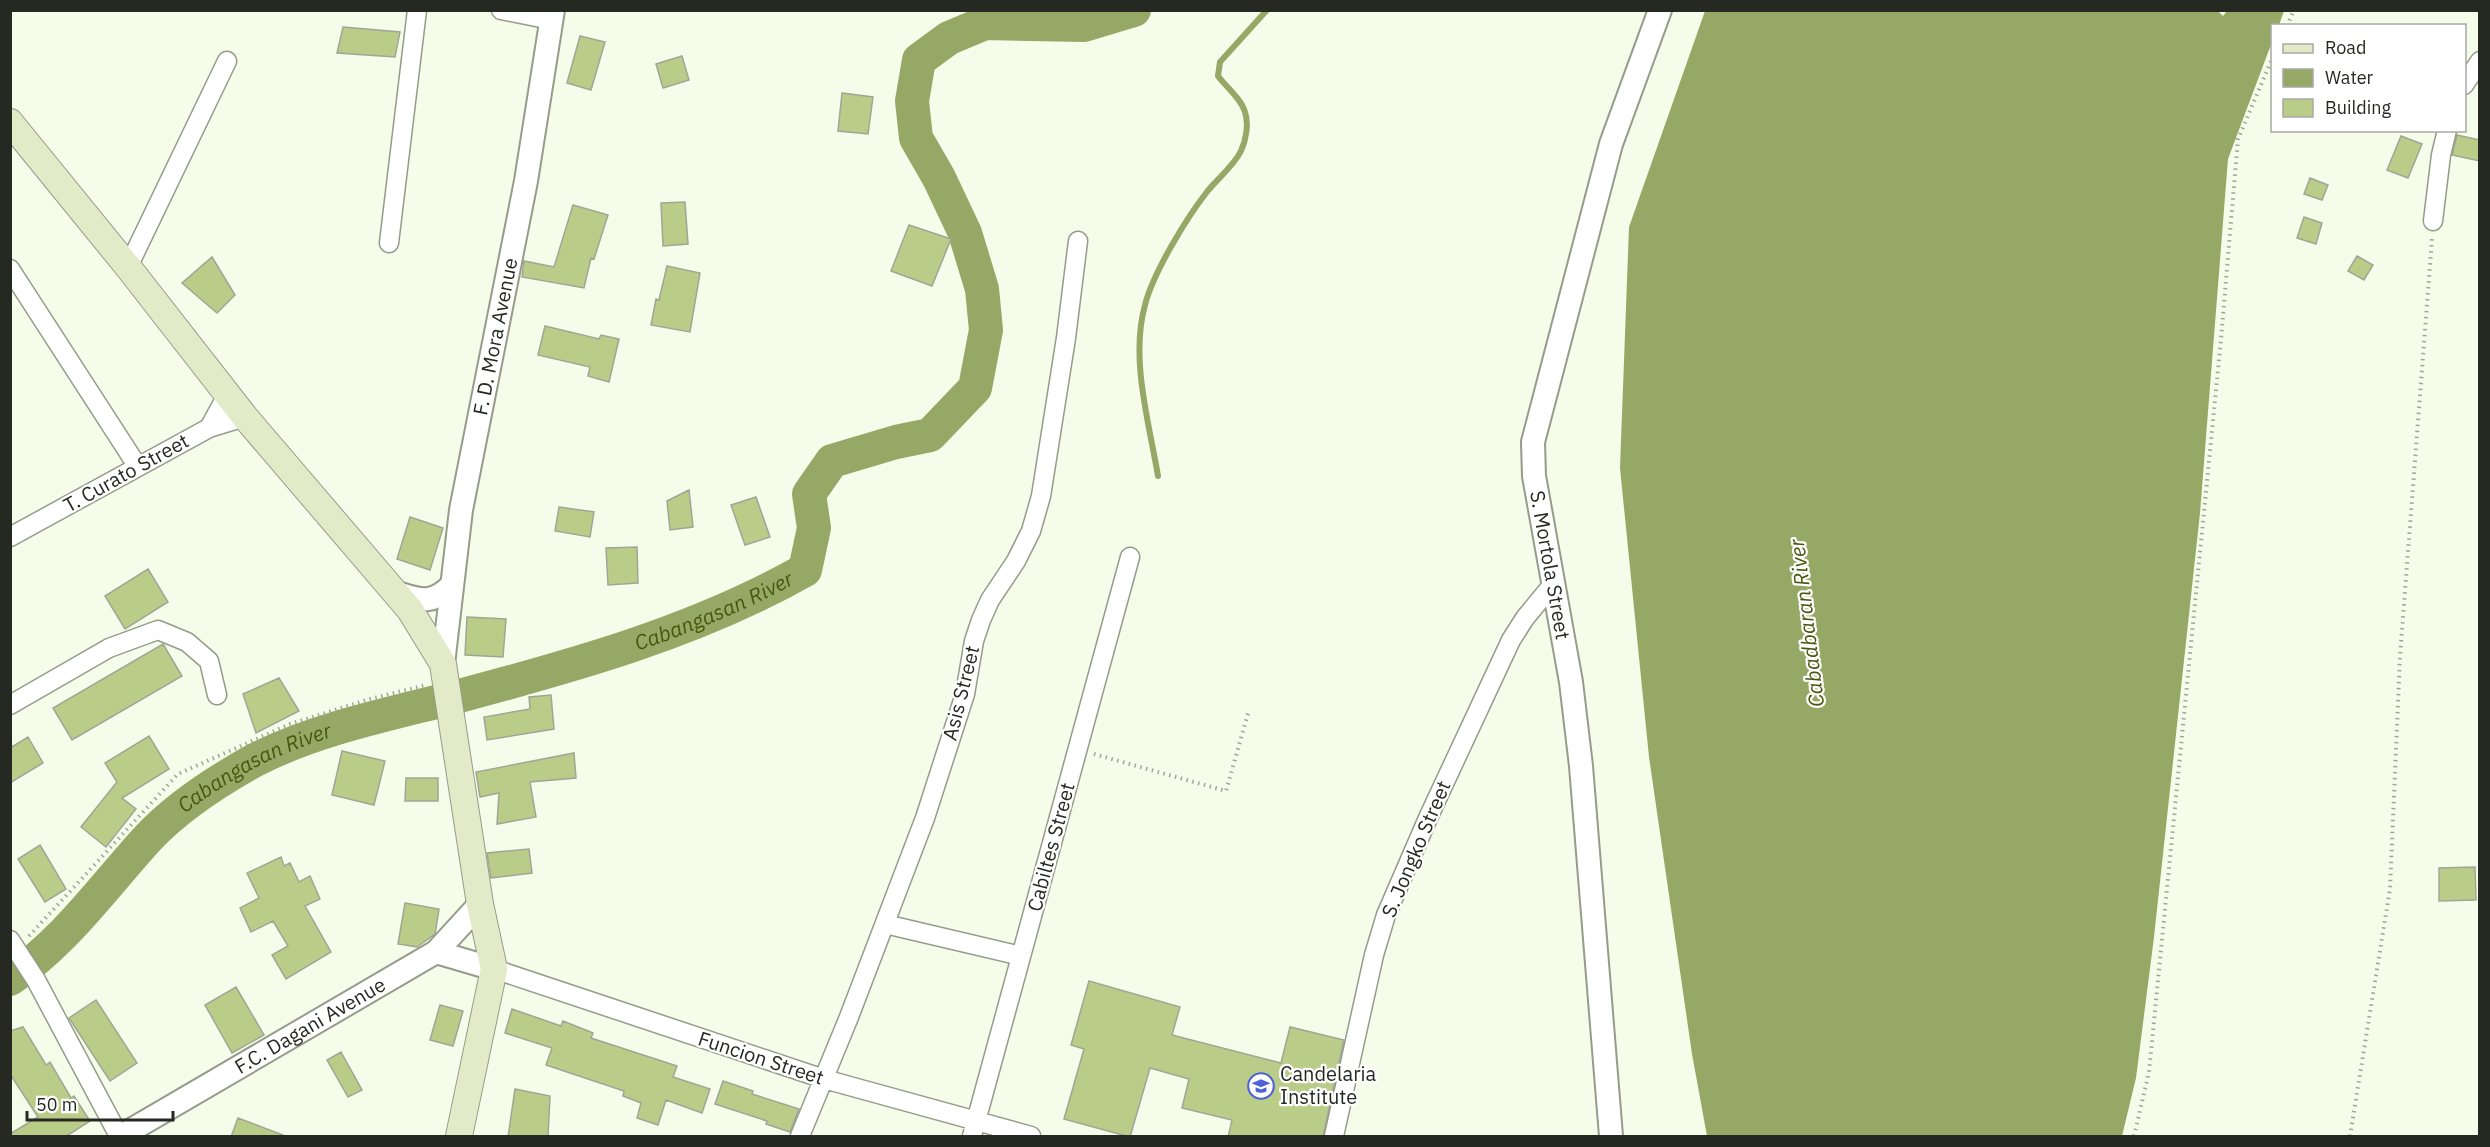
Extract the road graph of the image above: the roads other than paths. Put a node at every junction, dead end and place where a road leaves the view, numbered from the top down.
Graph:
1 (417, 10) edge
2 (501, 10) edge
3 (1660, 10) edge
4 (552, 15) edge
5 (227, 61) dead end
6 (2480, 61) edge
7 (2466, 82) edge
8 (13, 132) edge
9 (2447, 132) edge
10 (2433, 220) road end
11 (1078, 241) dead end
12 (389, 243) dead end
13 (128, 267) junction
14 (10, 269) edge
15 (227, 395) junction
16 (245, 417) junction
17 (209, 428) junction
18 (138, 467) junction
19 (10, 537) edge
20 (1130, 557) dead end
21 (1553, 584) junction
22 (452, 585) junction
23 (394, 592) junction
24 (447, 683) junction
25 (217, 695) dead end
26 (10, 705) edge
27 (480, 904) junction
28 (885, 924) junction
29 (15, 947) edge
30 (436, 952) junction
31 (1021, 956) junction
32 (494, 969) junction
33 (824, 1079) junction
34 (974, 1129) edge
35 (120, 1137) edge
36 (459, 1137) edge
37 (800, 1137) edge
38 (1031, 1137) edge
39 (1334, 1137) edge
40 (1611, 1137) edge

1 - 12 street
2 - 4 street
3 - 21 street, S. Mortola Street
4 - 22 street, F. D. Mora Avenue
5 - 13 street
6 - 7 street
8 - 13 main road
9 - 10 street
11 - 28 street, Asis Street
13 - 15 main road
14 - 18 street
15 - 16 main road
15 - 17 street
16 - 17 street, T. Curato Street
16 - 23 main road
17 - 18 street, T. Curato Street
18 - 19 street, T. Curato Street
20 - 31 street, Cabiltes Street
21 - 39 street, S. Jongko Street
21 - 40 street, S. Mortola Street
22 - 23 street
22 - 24 street, F. D. Mora Avenue
23 - 24 main road
24 - 27 main road
25 - 26 street
27 - 30 street, F.C. Dagani Avenue
27 - 32 main road
28 - 31 street
28 - 33 street, Asis Street
29 - 35 street
30 - 32 street
30 - 35 street, F.C. Dagani Avenue
31 - 34 street, Cabiltes Street
32 - 33 street, Funcion Street
32 - 36 main road
33 - 34 street, Funcion Street
33 - 37 street, Asis Street
34 - 38 street, Funcion Street

